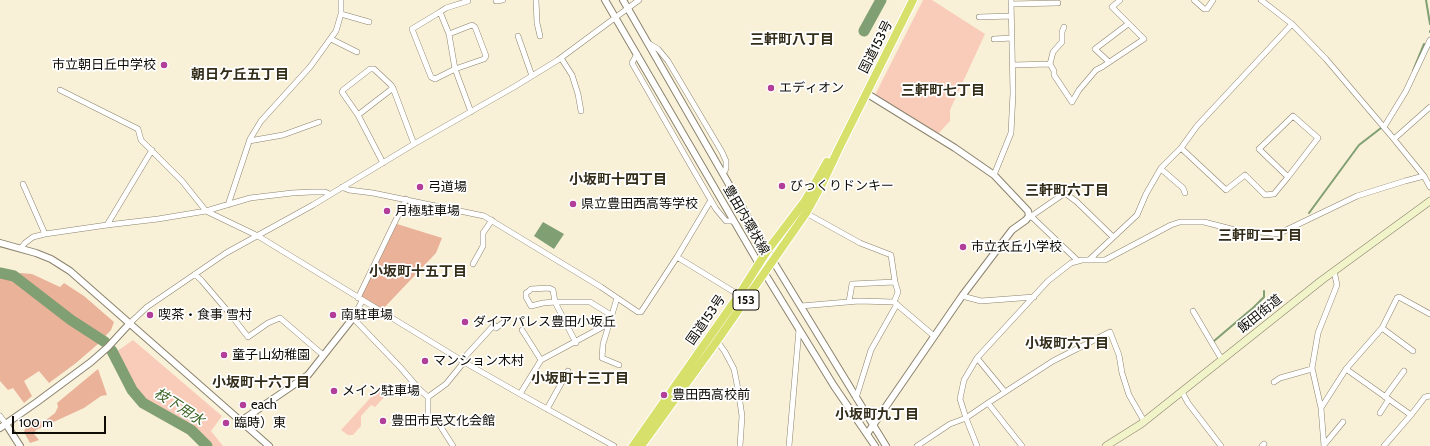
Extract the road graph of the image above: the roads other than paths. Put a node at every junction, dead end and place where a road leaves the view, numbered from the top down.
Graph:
1 (341, 0) edge
2 (503, 0) edge
3 (536, 0) edge
4 (605, 0) edge
5 (623, 0) edge
6 (639, 0) edge
7 (913, 0) edge
8 (1120, 0) edge
9 (1194, 0) edge
10 (1214, 0) edge
11 (1261, 0) edge
12 (468, 1) edge
13 (496, 1) edge
14 (454, 2) edge
15 (1011, 2) edge
16 (1058, 3) dead end
17 (628, 8) junction
18 (440, 12) junction
19 (341, 14) junction
20 (1011, 16) junction
21 (615, 17) junction
22 (979, 17) dead end
23 (369, 22) dead end
24 (1128, 24) junction
25 (1292, 24) junction
26 (1064, 28) dead end
27 (449, 34) junction
28 (518, 36) dead end
29 (540, 36) dead end
30 (1012, 38) junction
31 (331, 39) junction
32 (994, 39) dead end
33 (1430, 40) edge
34 (648, 43) junction
35 (357, 52) dead end
36 (637, 54) junction
37 (561, 58) junction
38 (1109, 62) junction
39 (1013, 64) junction
40 (1050, 64) junction
41 (455, 69) junction
42 (532, 76) junction
43 (393, 88) junction
44 (60, 90) dead end
45 (866, 93) junction
46 (1430, 107) edge
47 (581, 111) dead end
48 (471, 112) junction
49 (358, 115) junction
50 (319, 122) dead end
51 (1384, 127) junction
52 (1394, 139) junction
53 (249, 142) junction
54 (414, 144) junction
55 (839, 148) junction
56 (1181, 148) junction
57 (152, 150) junction
58 (383, 163) junction
59 (1161, 169) junction
60 (722, 172) junction
61 (994, 175) junction
62 (1424, 176) junction
63 (1288, 177) junction
64 (23, 184) dead end
65 (342, 187) junction
66 (1430, 187) edge
67 (1185, 193) dead end
68 (329, 194) junction
69 (406, 199) junction
70 (711, 200) junction
71 (1430, 201) edge
72 (228, 205) junction
73 (206, 211) junction
74 (806, 213) junction
75 (1029, 216) junction
76 (492, 220) junction
77 (734, 222) junction
78 (107, 225) junction
79 (45, 234) junction
80 (258, 236) junction
81 (1113, 238) junction
82 (0, 243) edge
83 (21, 248) junction
84 (767, 251) junction
85 (677, 257) junction
86 (1077, 260) junction
87 (1089, 260) junction
88 (773, 261) junction
89 (473, 264) dead end
90 (759, 264) junction
91 (1334, 271) junction
92 (765, 273) junction
93 (195, 274) junction
94 (896, 282) junction
95 (739, 295) junction
96 (962, 296) junction
97 (617, 298) junction
98 (1034, 298) junction
99 (360, 299) junction
100 (555, 302) junction
101 (849, 302) junction
102 (895, 303) junction
103 (801, 306) junction
104 (1193, 311) dead end
105 (1430, 314) edge
106 (612, 315) junction
107 (353, 318) junction
108 (504, 322) dead end
109 (130, 323) junction
110 (608, 324) junction
111 (1382, 328) junction
112 (522, 330) dead end
113 (799, 330) junction
114 (934, 336) junction
115 (717, 341) junction
116 (576, 343) junction
117 (1413, 351) dead end
118 (322, 355) junction
119 (977, 358) junction
120 (541, 360) junction
121 (1222, 360) junction
122 (463, 361) junction
123 (619, 365) dead end
124 (1312, 369) junction
125 (1346, 369) junction
126 (568, 371) dead end
127 (1404, 371) dead end
128 (1274, 382) dead end
129 (1005, 392) junction
130 (1182, 392) junction
131 (520, 394) junction
132 (1430, 396) edge
133 (428, 397) junction
134 (856, 398) junction
135 (1387, 398) junction
136 (988, 404) junction
137 (1321, 408) junction
138 (547, 409) junction
139 (1380, 413) dead end
140 (1411, 415) junction
141 (0, 416) edge
142 (966, 418) junction
143 (241, 421) junction
144 (1144, 421) junction
145 (1343, 422) dead end
146 (6, 424) junction
147 (874, 424) junction
148 (0, 428) edge
149 (867, 434) junction
150 (1324, 445) edge
151 (20, 446) edge
152 (270, 446) edge
153 (453, 446) edge
154 (614, 446) edge
155 (633, 446) edge
156 (641, 446) edge
157 (740, 446) edge
158 (789, 446) edge
159 (875, 446) edge
160 (886, 446) edge
161 (917, 446) edge
162 (978, 446) edge
163 (1022, 446) edge
164 (1106, 446) edge
165 (1221, 446) edge
166 (1384, 446) edge

1 - 19 street
2 - 13 street
3 - 29 street
4 - 21 street, 豊田内環状線
5 - 17 street, 豊田内環状線
6 - 17 street
7 - 45 highway, 国道153号 / 153
8 - 24 street
9 - 10 street
11 - 25 street
12 - 14 street
14 - 18 street
15 - 16 street
15 - 20 street
17 - 21 street
17 - 34 street, 豊田内環状線
18 - 27 street
18 - 41 street
19 - 23 street
19 - 31 street
20 - 22 street
20 - 30 street
21 - 36 street, 豊田内環状線
21 - 37 street
24 - 38 street
24 - 38 street
25 - 51 street
25 - 56 street
26 - 40 street
27 - 41 street
27 - 41 street
28 - 42 street
30 - 32 street
30 - 39 street
31 - 35 street
31 - 53 street
33 - 51 street
34 - 60 street, 豊田内環状線
34 - 60 street
36 - 70 street
36 - 77 street, 豊田内環状線
37 - 42 street
37 - 47 street
38 - 40 street
39 - 40 street
39 - 61 street
41 - 48 street
42 - 48 street
43 - 49 street
43 - 49 street
43 - 54 street
44 - 57 street
45 - 55 highway, 国道153号 / 153
45 - 61 street
46 - 52 street
48 - 54 street
49 - 58 street
50 - 53 street
51 - 52 street
52 - 62 street
53 - 72 street
54 - 58 street
55 - 74 highway, 国道153号 / 153
55 - 84 highway, 国道153号 / 153
56 - 59 street
56 - 63 street
57 - 73 street
57 - 78 street
58 - 65 street
59 - 67 street
59 - 81 street
60 - 84 street, 豊田内環状線
61 - 75 street
62 - 66 street
62 - 87 street
63 - 63 street
64 - 79 street
65 - 68 street
65 - 69 street
68 - 72 street
68 - 80 street
69 - 76 street
69 - 99 street
70 - 77 street
70 - 85 street
71 - 91 main road, 飯田街道
72 - 73 street
73 - 78 street
73 - 80 street
74 - 88 highway, 国道153号 / 153
74 - 94 street
75 - 81 street
75 - 86 street
75 - 96 street
76 - 89 street
76 - 97 street
77 - 90 street, 豊田内環状線
78 - 79 street
79 - 83 street
80 - 93 street
80 - 99 street
81 - 87 street
82 - 83 street
83 - 109 street
84 - 88 street, 豊田内環状線
84 - 90 highway, 国道153号 / 153
85 - 95 street
85 - 97 street
86 - 87 street
86 - 98 street
88 - 92 highway, 国道153号 / 153
88 - 103 street, 豊田内環状線
90 - 92 street, 豊田内環状線
90 - 95 highway, 国道153号 / 153
91 - 121 main road, 飯田街道
91 - 124 street
92 - 113 street, 豊田内環状線
92 - 115 highway, 国道153号 / 153
93 - 109 street
93 - 118 street
94 - 101 street
94 - 102 street
95 - 155 highway, 国道153号 / 153
96 - 98 street
96 - 114 street
97 - 106 street
98 - 119 street
99 - 107 street
99 - 122 street
100 - 100 street
100 - 106 street
100 - 116 street
101 - 102 street
101 - 103 street
102 - 114 street
102 - 134 street
103 - 134 street, 豊田内環状線
104 - 121 street
105 - 111 street
106 - 110 street
107 - 118 street
107 - 133 street
108 - 122 street
109 - 143 street
109 - 146 street
110 - 116 street
110 - 123 street
111 - 117 street
111 - 125 street
112 - 120 street
113 - 149 street, 豊田内環状線
113 - 158 street
114 - 147 street
115 - 156 highway, 国道153号 / 153
115 - 157 street
116 - 120 street
118 - 143 street
119 - 129 street
119 - 142 street
120 - 131 street
121 - 130 main road, 飯田街道
122 - 131 street
122 - 133 street
124 - 128 street
124 - 137 street
125 - 135 street
125 - 137 street
126 - 138 street
127 - 135 street
129 - 136 street
129 - 144 street
130 - 144 main road, 飯田街道
130 - 165 street
131 - 138 street
132 - 140 street
133 - 153 street
134 - 147 street, 豊田内環状線
135 - 139 street
135 - 140 street
136 - 142 street
136 - 163 street
137 - 150 street
138 - 154 street
140 - 166 street
141 - 146 street
142 - 161 street
142 - 162 street
143 - 152 street
144 - 164 main road, 飯田街道
145 - 150 street
146 - 148 street
146 - 151 street
147 - 149 street
147 - 160 street, 豊田内環状線
149 - 159 street, 豊田内環状線

